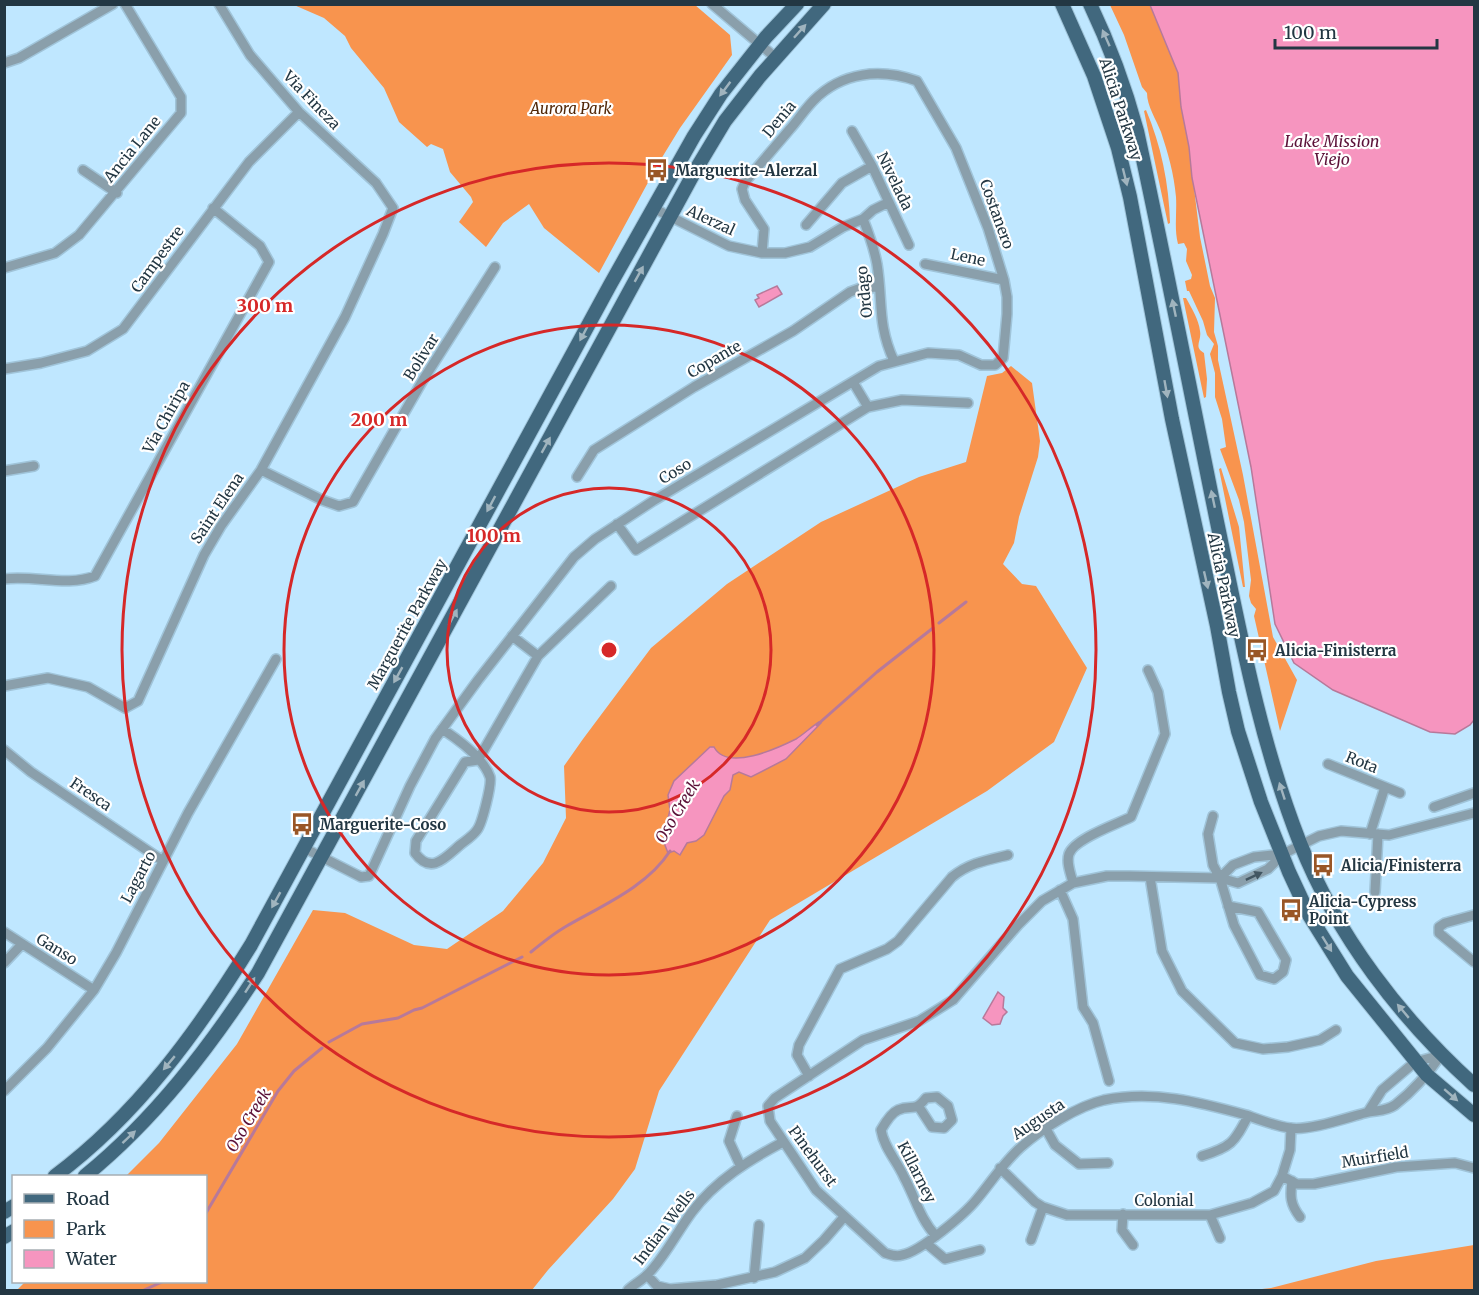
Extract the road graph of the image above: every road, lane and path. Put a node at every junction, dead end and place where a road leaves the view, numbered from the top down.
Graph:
1 (113, 4) edge
2 (124, 4) edge
3 (219, 4) edge
4 (712, 4) edge
5 (797, 4) edge
6 (824, 4) edge
7 (1062, 4) edge
8 (1090, 4) edge
9 (760, 44) junction
10 (776, 58) junction
11 (4, 63) edge
12 (917, 81) joint
13 (299, 112) junction
14 (852, 131) dead end
15 (872, 166) junction
16 (82, 170) dead end
17 (117, 193) junction
18 (889, 202) junction
19 (213, 208) junction
20 (393, 208) joint
21 (653, 208) junction
22 (670, 217) junction
23 (863, 219) junction
24 (806, 225) dead end
25 (909, 245) dead end
26 (762, 253) junction
27 (925, 264) dead end
28 (495, 267) dead end
29 (4, 268) edge
30 (1004, 280) junction
31 (878, 287) junction
32 (894, 361) junction
33 (995, 365) joint
34 (4, 369) edge
35 (853, 382) junction
36 (968, 403) dead end
37 (868, 407) junction
38 (34, 466) dead end
39 (261, 470) junction
40 (4, 471) edge
41 (577, 477) dead end
42 (617, 524) junction
43 (4, 579) edge
44 (611, 586) dead end
45 (512, 636) junction
46 (538, 656) junction
47 (276, 659) dead end
48 (1148, 670) dead end
49 (4, 686) edge
50 (442, 729) junction
51 (4, 750) edge
52 (478, 760) junction
53 (1328, 764) dead end
54 (1385, 787) junction
55 (1400, 793) dead end
56 (1474, 793) edge
57 (1463, 796) junction
58 (1434, 807) dead end
59 (1470, 814) edge
60 (1214, 816) dead end
61 (1374, 834) junction
62 (1301, 846) junction
63 (304, 848) junction
64 (1283, 854) junction
65 (1008, 855) dead end
66 (321, 857) junction
67 (163, 861) junction
68 (1150, 877) junction
69 (1220, 878) junction
70 (1073, 883) junction
71 (1060, 891) junction
72 (1375, 892) dead end
73 (1228, 906) junction
74 (1474, 915) edge
75 (4, 932) edge
76 (22, 944) junction
77 (1474, 962) edge
78 (4, 963) edge
79 (94, 990) junction
80 (1336, 1030) dead end
81 (1441, 1055) junction
82 (1415, 1062) junction
83 (1427, 1075) junction
84 (809, 1076) junction
85 (1109, 1081) dead end
86 (1474, 1085) edge
87 (4, 1092) edge
88 (919, 1107) dead end
89 (1368, 1112) junction
90 (1474, 1115) edge
91 (737, 1116) dead end
92 (1248, 1116) junction
93 (1292, 1128) junction
94 (1046, 1129) junction
95 (783, 1142) junction
96 (1202, 1156) dead end
97 (1108, 1163) dead end
98 (741, 1167) junction
99 (1000, 1168) junction
100 (1474, 1168) edge
101 (55, 1175) edge
102 (86, 1175) edge
103 (1282, 1176) junction
104 (1292, 1181) junction
105 (1043, 1207) junction
106 (1123, 1214) junction
107 (1210, 1215) junction
108 (844, 1217) junction
109 (1300, 1217) dead end
110 (759, 1225) dead end
111 (936, 1236) junction
112 (1220, 1238) dead end
113 (1031, 1240) dead end
114 (926, 1243) junction
115 (1133, 1245) dead end
116 (980, 1250) dead end
117 (647, 1275) junction
118 (753, 1278) junction
119 (717, 1288) edge
120 (628, 1290) edge
121 (670, 1290) edge

1 - 11 street
2 - 17 street, Ancia Lane
3 - 13 street, Via Fineza
4 - 9 street
5 - 9 main road, Marguerite Parkway
10 -> 6 main road
7 -> 64 main road, Alicia Parkway
62 -> 8 main road, Alicia Parkway
9 - 10 street
9 -> 21 main road, Marguerite Parkway
10 - 22 main road
12 - 26 street, Denia
12 - 30 street, Costanero
13 - 19 street, Campestre
13 - 20 street, Via Fineza
14 - 15 street, Nivelada
15 - 18 street, Nivelada
15 - 24 street
16 - 17 street
17 - 29 street, Ancia Lane
18 - 23 street, Alerzal
18 - 25 street, Nivelada
19 - 34 street, Campestre
19 - 43 street, Via Chiripa
20 - 39 street, Saint Elena
21 - 22 street, Alerzal
21 -> 63 main road, Marguerite Parkway
22 - 26 street, Alerzal
66 -> 22 main road
23 - 26 street, Alerzal
23 - 31 street, Ordago
27 - 30 street, Lene
28 - 39 street, Bolivar
30 - 33 street, Costanero
31 - 32 street, Ordago
31 - 41 street, Copante
32 - 33 street, Coso
32 - 35 street, Coso
35 - 37 street
35 - 42 street, Coso
36 - 37 street
37 - 42 street
38 - 40 street
39 - 49 street, Saint Elena
42 - 45 street, Coso
44 - 46 street
45 - 46 street
45 - 50 street, Coso
46 - 52 street
47 - 67 street, Lagarto
48 - 70 street
50 - 52 street
50 - 66 street, Coso
51 - 67 street, Fresca
52 - 52 street
53 - 54 street, Rota
54 - 55 street, Rota
54 - 61 street, Rota
56 - 57 street
57 - 58 street
57 - 59 street
59 - 61 street
60 - 69 street
61 - 62 street
61 - 72 street, Rota
62 - 64 street
81 -> 62 main road, Alicia Parkway
63 - 66 street, Coso
63 -> 101 main road, Marguerite Parkway
64 - 69 street
69 -> 64 street
64 -> 82 main road, Alicia Parkway
65 - 84 street
102 -> 66 main road
67 - 79 street, Lagarto
68 - 69 street
68 - 70 street
68 - 80 street
69 - 73 street
70 - 71 street
71 - 84 street
71 - 85 street
73 - 73 street
74 - 77 street
75 - 76 street, Ganso
76 - 78 street
76 - 79 street, Ganso
79 - 87 street, Lagarto
81 - 82 street
81 - 83 street, Augusta
81 - 86 main road, Alicia Parkway
82 - 83 main road, Alicia Parkway
82 - 89 street
83 - 89 street, Augusta
83 -> 90 main road, Alicia Parkway
84 - 95 street, Pinehurst
88 - 111 street, Killarney
89 - 93 street, Augusta
91 - 98 street
92 - 93 street, Augusta
92 - 94 street, Augusta
92 - 96 street
93 - 103 street, Colonial
94 - 97 street
94 - 99 street, Augusta
95 - 98 street, Indian Wells
95 - 108 street, Pinehurst
98 - 117 street, Indian Wells
99 - 105 street, Colonial
99 - 111 street, Augusta
100 - 104 street, Muirfield
103 - 104 street, Muirfield
103 - 107 street, Colonial
104 - 109 street
105 - 106 street, Colonial
105 - 113 street
106 - 107 street, Colonial
106 - 115 street
107 - 112 street
108 - 114 street, Augusta
108 - 118 street
110 - 118 street
111 - 114 street, Augusta
114 - 116 street
117 - 120 street, Indian Wells
117 - 121 street
118 - 119 street
119 - 121 street

